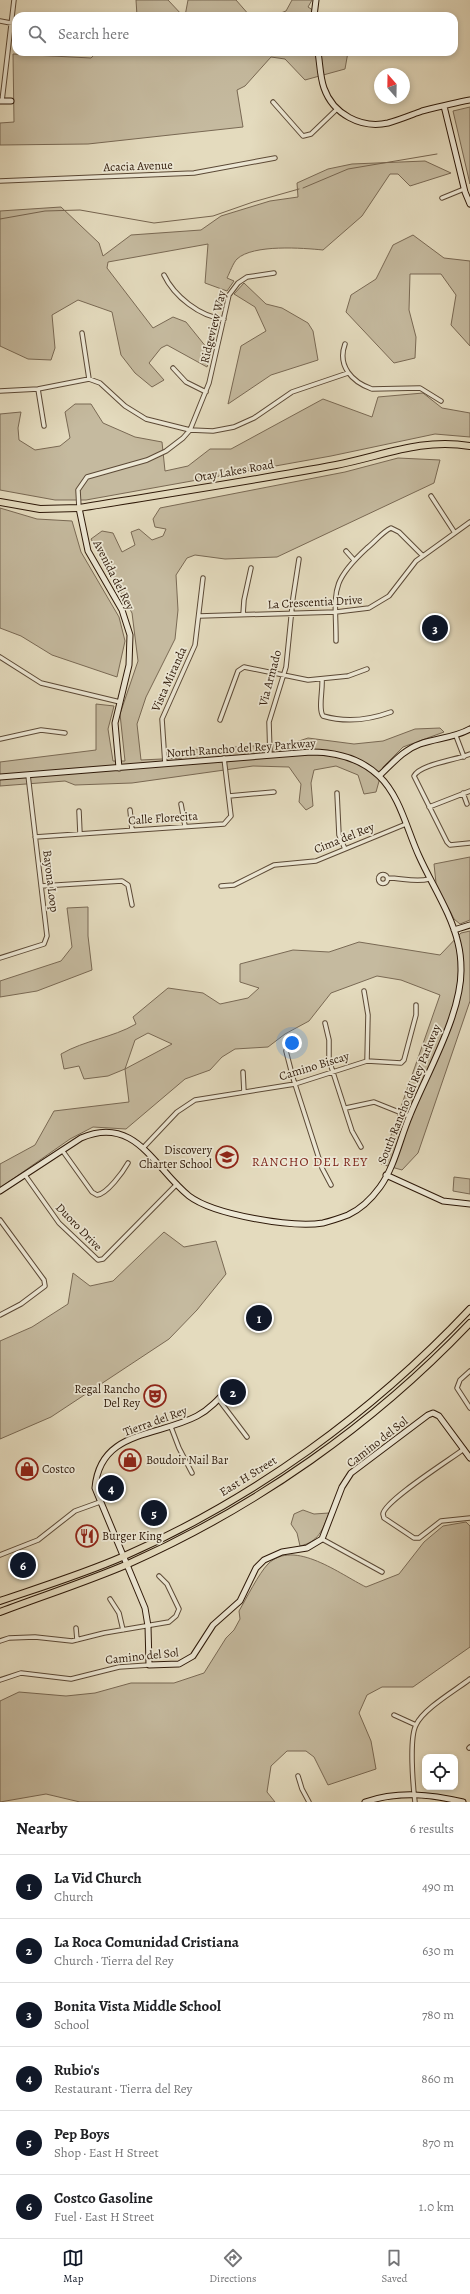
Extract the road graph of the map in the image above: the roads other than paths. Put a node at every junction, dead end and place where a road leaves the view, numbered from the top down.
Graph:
1 (14, 0) edge
2 (316, 0) edge
3 (314, 12) edge
4 (0, 21) edge
5 (10, 22) junction
6 (319, 56) edge
7 (470, 100) edge
8 (1, 101) edge
9 (11, 101) dead end
10 (273, 102) dead end
11 (444, 106) junction
12 (337, 109) junction
13 (275, 158) dead end
14 (0, 181) edge
15 (464, 189) junction
16 (442, 198) dead end
17 (470, 204) edge
18 (274, 273) dead end
19 (164, 275) dead end
20 (224, 319) junction
21 (82, 333) dead end
22 (345, 344) dead end
23 (173, 368) dead end
24 (348, 373) junction
25 (89, 379) junction
26 (38, 389) junction
27 (0, 391) edge
28 (206, 392) junction
29 (441, 400) dead end
30 (44, 426) dead end
31 (190, 430) junction
32 (470, 446) edge
33 (431, 496) dead end
34 (0, 502) edge
35 (79, 508) junction
36 (470, 522) edge
37 (455, 533) junction
38 (346, 551) dead end
39 (423, 556) junction
40 (299, 559) dead end
41 (354, 560) junction
42 (251, 568) dead end
43 (203, 578) dead end
44 (336, 612) junction
45 (293, 614) junction
46 (199, 616) junction
47 (243, 616) junction
48 (336, 641) dead end
49 (0, 657) edge
50 (367, 669) dead end
51 (283, 676) junction
52 (322, 680) junction
53 (120, 702) junction
54 (391, 712) dead end
55 (220, 720) dead end
56 (470, 729) edge
57 (65, 733) dead end
58 (456, 736) junction
59 (0, 739) edge
60 (470, 754) edge
61 (270, 755) junction
62 (464, 757) junction
63 (224, 758) junction
64 (165, 764) junction
65 (119, 768) junction
66 (28, 774) junction
67 (379, 776) junction
68 (0, 777) edge
69 (470, 791) edge
70 (274, 792) dead end
71 (463, 792) junction
72 (337, 793) dead end
73 (229, 796) junction
74 (181, 804) dead end
75 (467, 804) dead end
76 (429, 807) junction
77 (130, 810) dead end
78 (79, 811) dead end
79 (406, 824) junction
80 (185, 826) junction
81 (132, 830) junction
82 (80, 834) junction
83 (35, 838) junction
84 (470, 843) edge
85 (345, 849) junction
86 (388, 878) dead end
87 (429, 878) junction
88 (41, 886) junction
89 (221, 886) dead end
90 (132, 905) dead end
91 (470, 925) edge
92 (454, 930) junction
93 (0, 958) edge
94 (364, 992) dead end
95 (416, 1005) dead end
96 (325, 1023) dead end
97 (286, 1051) dead end
98 (367, 1061) junction
99 (334, 1071) junction
100 (243, 1072) dead end
101 (295, 1084) junction
102 (244, 1092) junction
103 (346, 1108) junction
104 (409, 1116) junction
105 (143, 1148) junction
106 (361, 1148) dead end
107 (62, 1150) junction
108 (128, 1163) dead end
109 (25, 1175) junction
110 (386, 1175) junction
111 (177, 1184) junction
112 (331, 1185) dead end
113 (0, 1191) edge
114 (470, 1204) edge
115 (0, 1220) edge
116 (470, 1308) edge
117 (0, 1315) edge
118 (470, 1323) edge
119 (470, 1371) edge
120 (233, 1383) dead end
121 (218, 1400) junction
122 (470, 1408) edge
123 (171, 1427) junction
124 (247, 1437) dead end
125 (464, 1449) junction
126 (470, 1458) edge
127 (192, 1473) dead end
128 (100, 1502) junction
129 (470, 1518) edge
130 (322, 1538) junction
131 (0, 1555) edge
132 (123, 1557) junction
133 (127, 1564) junction
134 (382, 1572) dead end
135 (159, 1576) dead end
136 (110, 1599) dead end
137 (0, 1601) edge
138 (0, 1612) edge
139 (148, 1626) junction
140 (76, 1628) dead end
141 (123, 1630) junction
142 (77, 1640) junction
143 (0, 1641) edge
144 (149, 1665) junction
145 (0, 1680) edge
146 (469, 1681) edge
147 (394, 1716) dead end
148 (416, 1725) junction
149 (298, 1776) dead end
150 (414, 1794) junction
151 (309, 1802) edge
152 (369, 1802) edge
153 (415, 1802) edge
154 (463, 1802) edge

1 - 5 street
2 - 3 street
4 - 5 street
5 - 8 street
6 - 12 street
7 - 11 street
8 - 9 street
10 - 12 street
11 - 12 street
11 - 15 street
13 - 14 street, Acacia Avenue
15 - 16 street
15 - 17 street
18 - 20 street, Ridgeview Way
19 - 20 street
20 - 28 street, Ridgeview Way
21 - 25 street
22 - 24 street
23 - 28 street
24 - 29 street
24 - 31 street
25 - 26 street
25 - 31 street
26 - 27 street
26 - 30 street
28 - 31 street, Ridgeview Way
31 - 35 street, Ridgeview Way
32 - 35 main road, Otay Lakes Road
33 - 37 street
34 - 35 main road, Otay Lakes Road
35 - 53 street, Avenida del Rey
36 - 37 street, La Crescentia Drive
37 - 39 street, La Crescentia Drive
38 - 41 street
39 - 41 street
39 - 44 street, La Crescentia Drive
40 - 45 street, Via Armado
41 - 44 street
42 - 47 street
43 - 46 street, Vista Miranda
44 - 45 street, La Crescentia Drive
44 - 48 street
45 - 47 street, La Crescentia Drive
45 - 51 street, Via Armado
46 - 47 street, La Crescentia Drive
46 - 64 street, Vista Miranda
49 - 53 street
50 - 52 street
51 - 52 street
51 - 55 street
51 - 61 street, Via Armado
52 - 54 street
53 - 65 street, Avenida del Rey
56 - 58 street
57 - 59 street
58 - 62 street
58 - 67 street
60 - 62 street
61 - 63 street, North Rancho del Rey Parkway
61 - 67 street, North Rancho del Rey Parkway
62 - 76 street
63 - 64 street, North Rancho del Rey Parkway
63 - 73 street, Calle Florecita
64 - 65 street, North Rancho del Rey Parkway
65 - 66 street, North Rancho del Rey Parkway
66 - 68 street, North Rancho del Rey Parkway
66 - 83 street, Bayona Loop
67 - 79 street, North Rancho del Rey Parkway
69 - 71 street
70 - 73 street
71 - 75 street
71 - 76 street
72 - 85 street
73 - 80 street, Calle Florecita
74 - 80 street
76 - 84 street
77 - 81 street
78 - 82 street
79 - 85 street, Cima del Rey
79 - 87 street, North Rancho del Rey Parkway
80 - 81 street, Calle Florecita
81 - 82 street, Calle Florecita
82 - 83 street, Calle Florecita
83 - 88 street, Bayona Loop
85 - 89 street, Cima del Rey
86 - 87 street
87 - 92 street, North Rancho del Rey Parkway
88 - 90 street
88 - 93 street, Bayona Loop
91 - 92 street
92 - 104 street, South Rancho del Rey Parkway
94 - 98 street
95 - 98 street, Camino Biscay
96 - 99 street
97 - 101 street
98 - 99 street, Camino Biscay
99 - 101 street, Camino Biscay
99 - 103 street
100 - 102 street
101 - 102 street, Camino Biscay
101 - 112 street
102 - 105 street, Camino Biscay
103 - 104 street
103 - 106 street
104 - 110 street, South Rancho del Rey Parkway
105 - 107 street, South Rancho del Rey Parkway
105 - 111 street, South Rancho del Rey Parkway
107 - 108 street
107 - 109 street, South Rancho del Rey Parkway
109 - 111 street, Duoro Drive
109 - 113 street, South Rancho del Rey Parkway
110 - 111 street, South Rancho del Rey Parkway
110 - 114 street
115 - 117 street
116 - 132 main road, East H Street
118 - 133 main road, East H Street
119 - 122 street
120 - 121 street, Tierra del Rey
121 - 123 street, Tierra del Rey
121 - 124 street
123 - 127 street
123 - 128 street, Tierra del Rey
125 - 126 street
125 - 129 street
125 - 130 street, Camino del Sol
128 - 131 street
128 - 132 street, Tierra del Rey
130 - 134 street
130 - 144 street, Camino del Sol
132 - 133 street, Tierra del Rey
132 - 137 main road, East H Street
133 - 138 main road, East H Street
133 - 139 street, Tierra del Rey
135 - 139 street
136 - 141 street
139 - 141 street
139 - 144 street, Tierra del Rey
140 - 142 street
141 - 142 street
142 - 143 street
144 - 145 street, Camino del Sol
146 - 148 street
147 - 148 street
148 - 150 street
149 - 151 street
150 - 152 street
150 - 153 street
150 - 154 street

